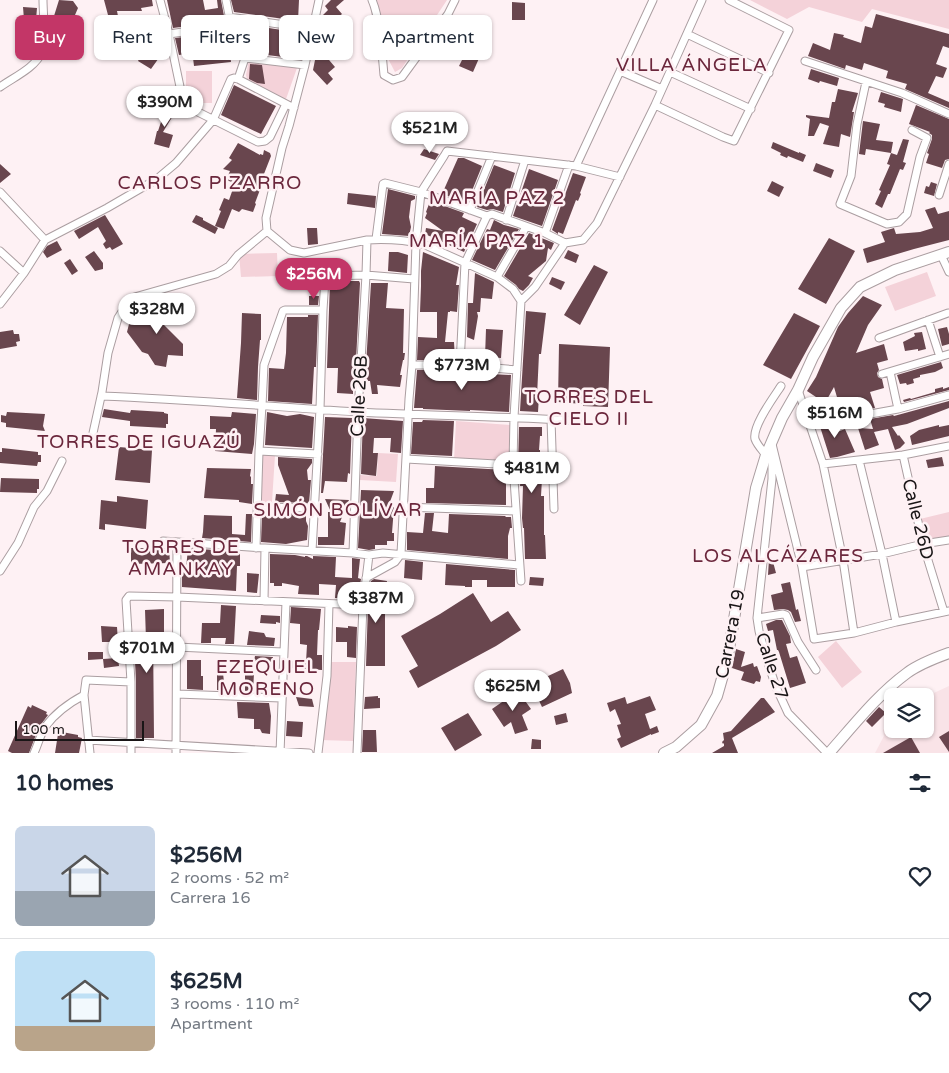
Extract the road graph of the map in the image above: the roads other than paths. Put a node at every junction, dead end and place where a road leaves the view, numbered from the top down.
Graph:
1 (43, 0) edge
2 (160, 0) edge
3 (226, 0) edge
4 (319, 0) edge
5 (372, 0) edge
6 (455, 0) edge
7 (653, 0) edge
8 (702, 0) edge
9 (729, 0) edge
10 (164, 15) edge
11 (230, 15) edge
12 (316, 15) edge
13 (688, 34) junction
14 (171, 44) edge
15 (244, 60) edge
16 (262, 60) edge
17 (307, 60) edge
18 (805, 61) dead end
19 (306, 65) junction
20 (620, 71) junction
21 (670, 72) junction
22 (769, 73) junction
23 (235, 79) junction
24 (866, 82) junction
25 (0, 87) edge
26 (662, 89) junction
27 (286, 104) junction
28 (655, 105) junction
29 (294, 108) junction
30 (751, 109) junction
31 (949, 114) edge
32 (213, 120) junction
33 (912, 130) dead end
34 (492, 156) junction
35 (525, 160) junction
36 (949, 164) edge
37 (572, 166) junction
38 (620, 177) junction
39 (0, 192) edge
40 (421, 192) junction
41 (939, 195) dead end
42 (470, 210) junction
43 (487, 216) junction
44 (506, 220) junction
45 (526, 226) junction
46 (268, 231) junction
47 (545, 232) junction
48 (376, 239) junction
49 (45, 240) junction
50 (366, 240) junction
51 (416, 243) junction
52 (565, 243) junction
53 (0, 251) edge
54 (945, 253) edge
55 (465, 263) junction
56 (949, 272) edge
57 (24, 273) junction
58 (366, 275) junction
59 (497, 276) junction
60 (414, 279) junction
61 (521, 301) junction
62 (0, 304) edge
63 (323, 310) junction
64 (948, 313) edge
65 (928, 320) junction
66 (879, 338) dead end
67 (949, 354) edge
68 (940, 357) junction
69 (412, 365) junction
70 (460, 365) junction
71 (517, 370) junction
72 (781, 386) dead end
73 (798, 390) junction
74 (949, 395) edge
75 (101, 396) junction
76 (262, 406) junction
77 (320, 409) junction
78 (898, 409) junction
79 (358, 412) junction
80 (409, 414) junction
81 (514, 417) junction
82 (551, 419) junction
83 (843, 419) dead end
84 (578, 421) dead end
85 (93, 433) dead end
86 (772, 444) junction
87 (949, 446) edge
88 (259, 451) junction
89 (318, 454) junction
90 (766, 455) junction
91 (903, 455) junction
92 (406, 459) junction
93 (859, 460) junction
94 (62, 461) dead end
95 (823, 464) junction
96 (513, 465) junction
97 (257, 507) junction
98 (403, 507) junction
99 (315, 508) junction
100 (554, 509) dead end
101 (516, 511) junction
102 (949, 540) edge
103 (163, 541) dead end
104 (177, 542) junction
105 (923, 544) junction
106 (256, 548) junction
107 (265, 548) junction
108 (312, 551) junction
109 (353, 553) junction
110 (401, 554) junction
111 (882, 554) junction
112 (369, 555) junction
113 (843, 560) junction
114 (519, 565) junction
115 (802, 567) junction
116 (0, 571) edge
117 (366, 578) junction
118 (521, 581) dead end
119 (177, 596) junction
120 (264, 600) junction
121 (286, 602) junction
122 (329, 604) junction
123 (363, 605) junction
124 (946, 611) edge
125 (757, 618) junction
126 (896, 622) junction
127 (854, 633) junction
128 (177, 647) junction
129 (283, 652) junction
130 (949, 653) edge
131 (816, 670) dead end
132 (131, 682) junction
133 (84, 694) junction
134 (177, 694) junction
135 (281, 698) junction
136 (88, 740) junction
137 (131, 742) junction
138 (176, 749) edge
139 (280, 752) edge
140 (34, 753) edge
141 (90, 753) edge
142 (131, 753) edge
143 (309, 753) edge
144 (318, 753) edge
145 (357, 753) edge
146 (664, 753) edge
147 (828, 753) edge

1 - 25 street
2 - 10 street
3 - 11 street
4 - 12 street
5 - 6 street
7 - 20 street
8 - 13 street
9 - 22 street
13 - 21 street
13 - 22 street
14 - 32 street
15 - 23 street
16 - 19 street
17 - 19 street
18 - 24 street
19 - 29 street
20 - 26 street
20 - 37 street
21 - 26 street
21 - 30 street
22 - 30 street
23 - 27 street
23 - 32 street
24 - 31 street
24 - 33 street
26 - 28 street
27 - 29 street
27 - 32 street
28 - 30 street
28 - 38 street
29 - 46 street
32 - 49 street
34 - 35 street
34 - 40 street
34 - 42 street
35 - 37 street
35 - 44 street
36 - 41 street
37 - 38 street
37 - 47 street
38 - 52 street
39 - 49 street
40 - 42 street
40 - 48 street
40 - 51 street
42 - 43 street
43 - 44 street
43 - 55 street
44 - 45 street
45 - 47 street
45 - 59 street
46 - 50 street
46 - 75 street
47 - 52 street
48 - 50 street
48 - 51 street
49 - 57 street
50 - 58 street, Calle 26B
51 - 55 street
51 - 60 street
52 - 61 street
53 - 57 street
54 - 56 street
54 - 73 street, Carrera 19
55 - 59 street
55 - 70 street
57 - 62 street
58 - 60 street
58 - 63 street
58 - 79 street, Calle 26B
59 - 61 street
60 - 69 street
61 - 71 street
63 - 76 street
63 - 77 street
64 - 65 street
65 - 66 street
65 - 68 street
67 - 68 street
68 - 78 street
69 - 70 street
69 - 80 street
70 - 71 street
71 - 81 street
72 - 90 street
73 - 86 street, Carrera 19
73 - 95 street
74 - 78 street
75 - 76 street
75 - 85 street
76 - 77 street
76 - 88 street
77 - 79 street
77 - 89 street
78 - 83 street
79 - 80 street
79 - 109 street, Calle 26B
80 - 81 street
80 - 92 street
81 - 82 street
81 - 96 street
82 - 84 street
82 - 100 street
86 - 90 street, Carrera 19
86 - 115 street
86 - 125 street, Calle 27
87 - 91 street
88 - 89 street
88 - 97 street
89 - 99 street
90 - 146 street, Carrera 19
91 - 93 street
91 - 105 street, Calle 26D
92 - 96 street
92 - 98 street
93 - 95 street
93 - 111 street
94 - 116 street
95 - 113 street
96 - 101 street
97 - 99 street
97 - 106 street
98 - 101 street
98 - 110 street
99 - 108 street
101 - 114 street
102 - 105 street
103 - 104 street
104 - 106 street
104 - 119 street
105 - 111 street
105 - 124 street, Calle 26D
106 - 107 street
107 - 108 street
107 - 120 street
108 - 109 street
109 - 112 street
110 - 112 street
110 - 114 street
110 - 117 street
111 - 113 street
111 - 126 street
112 - 117 street
113 - 115 street
113 - 127 street
114 - 118 street
115 - 127 street
117 - 123 street
119 - 120 street
119 - 128 street
119 - 132 street
120 - 121 street
121 - 122 street
121 - 129 street
122 - 123 street
122 - 144 street
123 - 145 street
124 - 126 street
125 - 131 street
125 - 147 street, Calle 27
126 - 127 street
128 - 129 street
128 - 134 street
129 - 135 street
130 - 147 street
132 - 133 street
132 - 137 street
133 - 136 street
133 - 140 street
134 - 135 street
134 - 138 street
135 - 139 street
136 - 137 street
136 - 141 street
137 - 138 street
137 - 142 street
138 - 139 street
139 - 143 street

